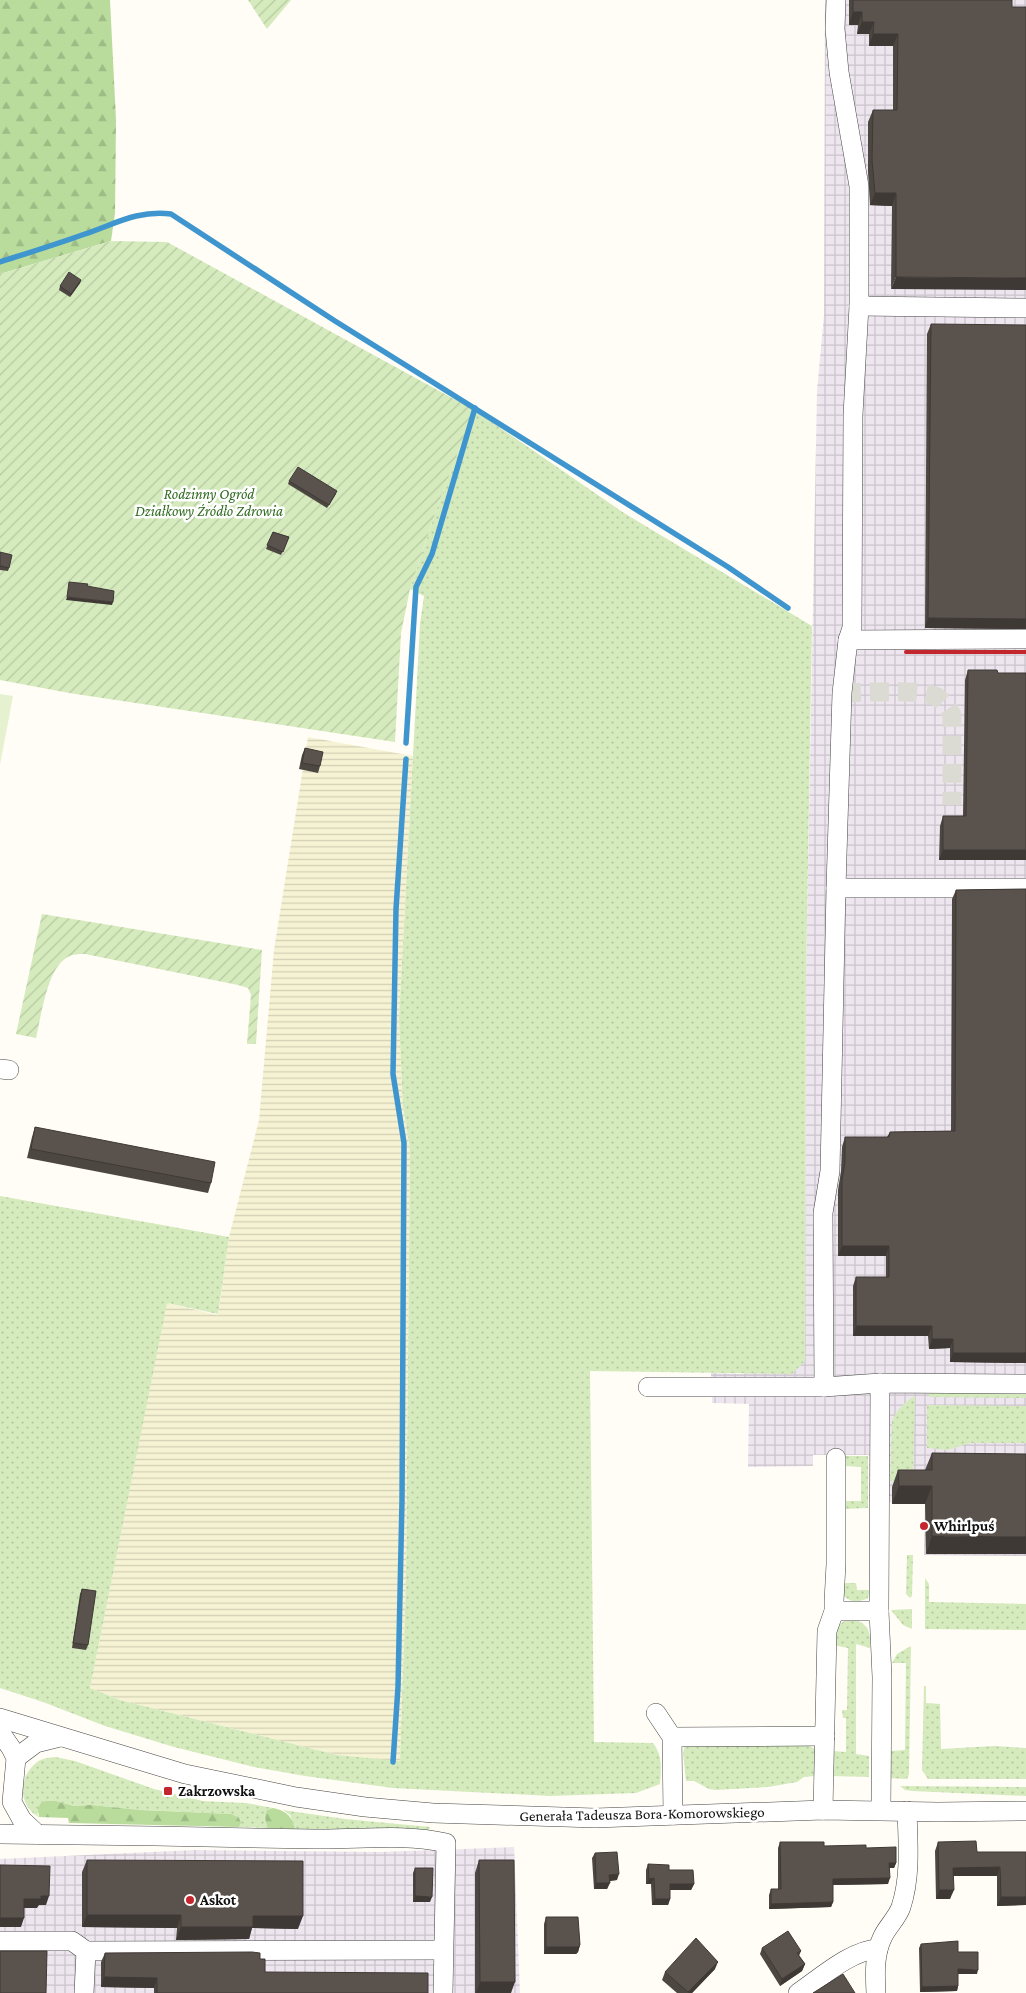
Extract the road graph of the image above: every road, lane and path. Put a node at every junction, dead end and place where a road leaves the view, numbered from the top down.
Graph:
1 (836, 0) edge
2 (859, 306) junction
3 (1026, 308) edge
4 (1026, 639) edge
5 (848, 640) junction
6 (836, 888) junction
7 (1026, 888) edge
8 (880, 1383) junction
9 (1026, 1384) edge
10 (648, 1387) dead end
11 (824, 1387) junction
12 (836, 1458) dead end
13 (879, 1610) junction
14 (834, 1611) junction
15 (656, 1713) dead end
16 (0, 1718) edge
17 (0, 1732) edge
18 (824, 1736) junction
19 (60, 1737) junction
20 (672, 1737) junction
21 (16, 1758) junction
22 (6, 1806) edge
23 (823, 1810) junction
24 (881, 1810) junction
25 (907, 1811) junction
26 (1026, 1811) edge
27 (673, 1815) junction
28 (0, 1834) edge
29 (37, 1834) junction
30 (0, 1941) edge
31 (878, 1949) junction
32 (443, 1950) junction
33 (86, 1951) junction
34 (84, 1993) edge
35 (442, 1993) edge
36 (798, 1993) edge
37 (876, 1993) edge

1 - 2 street
2 - 3 street
2 - 5 street
4 - 5 street
5 - 6 street
6 - 7 street
6 - 11 street
8 - 9 street
8 - 11 street
8 - 13 street
10 - 11 street
12 - 14 street
13 - 14 street
13 - 24 street
14 - 18 street
15 - 20 street
16 - 19 street, Generała Tadeusza Bora-Komorowskiego
17 - 21 street
18 - 20 street
18 - 23 street
19 - 21 street
19 - 27 street, Generała Tadeusza Bora-Komorowskiego
20 - 27 street
21 - 22 street
22 - 29 street
23 - 24 street, Generała Tadeusza Bora-Komorowskiego
23 - 27 street, Generała Tadeusza Bora-Komorowskiego
24 - 25 street, Generała Tadeusza Bora-Komorowskiego
25 - 26 street, Generała Tadeusza Bora-Komorowskiego
25 - 31 street
28 - 29 street
29 - 32 street
30 - 33 street
31 - 36 street
31 - 37 street
32 - 33 street
32 - 35 street
33 - 34 street

